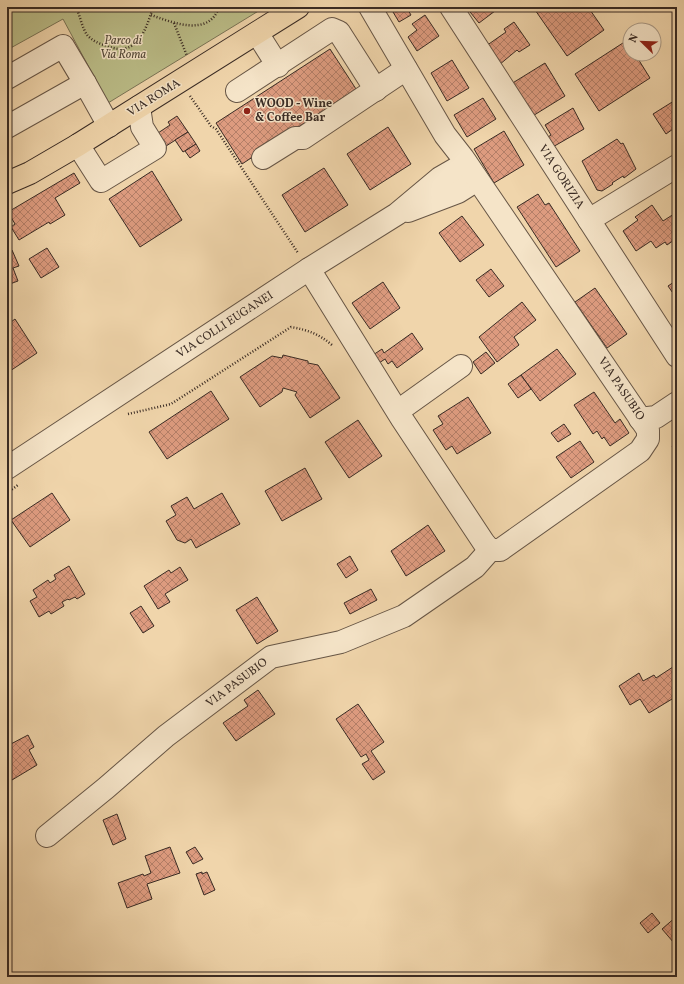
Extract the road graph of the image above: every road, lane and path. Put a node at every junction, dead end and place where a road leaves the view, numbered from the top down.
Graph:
1 (76, 7) edge
2 (153, 7) edge
3 (219, 7) edge
4 (298, 7) edge
5 (370, 7) edge
6 (452, 7) edge
7 (151, 15) junction
8 (174, 23) junction
9 (257, 33) junction
10 (189, 60) dead end
11 (278, 66) junction
12 (406, 70) junction
13 (7, 78) edge
14 (85, 83) junction
15 (376, 90) junction
16 (237, 91) dead end
17 (188, 92) dead end
18 (139, 107) junction
19 (109, 126) junction
20 (7, 127) edge
21 (445, 135) junction
22 (78, 145) junction
23 (263, 158) dead end
24 (677, 166) edge
25 (472, 171) junction
26 (440, 178) junction
27 (7, 183) edge
28 (397, 214) junction
29 (589, 220) junction
30 (309, 269) junction
31 (675, 348) edge
32 (336, 352) dead end
33 (461, 366) dead end
34 (677, 403) edge
35 (398, 411) junction
36 (124, 416) dead end
37 (640, 418) junction
38 (13, 476) edge
39 (7, 493) edge
40 (490, 550) junction
41 (48, 836) dead end

1 - 7 path
2 - 7 path
3 - 8 path
4 - 9 main road, VIA ROMA
5 - 12 street, VIA COLLI EUGANEI
6 - 29 street, VIA GORIZIA
7 - 8 path
8 - 10 path
9 - 11 street
9 - 18 main road, VIA ROMA
11 - 15 street
11 - 16 street
12 - 15 street
12 - 21 street, VIA COLLI EUGANEI
13 - 14 street
14 - 19 street
14 - 20 street
15 - 23 street
17 - 30 path
18 - 19 main road, VIA ROMA
18 - 22 street
19 - 22 main road, VIA ROMA
21 - 25 street, VIA COLLI EUGANEI
21 - 26 street, VIA COLLI EUGANEI
22 - 27 main road, VIA ROMA
24 - 29 street
25 - 26 street, VIA COLLI EUGANEI
25 - 28 street
25 - 37 street, VIA PASUBIO
26 - 28 street, VIA COLLI EUGANEI
28 - 30 street, VIA COLLI EUGANEI
29 - 31 street, VIA GORIZIA
30 - 35 street
30 - 38 street, VIA COLLI EUGANEI
32 - 36 path
33 - 35 street
34 - 37 street
35 - 40 street
37 - 40 street, VIA PASUBIO
38 - 39 path
40 - 41 street, VIA PASUBIO

